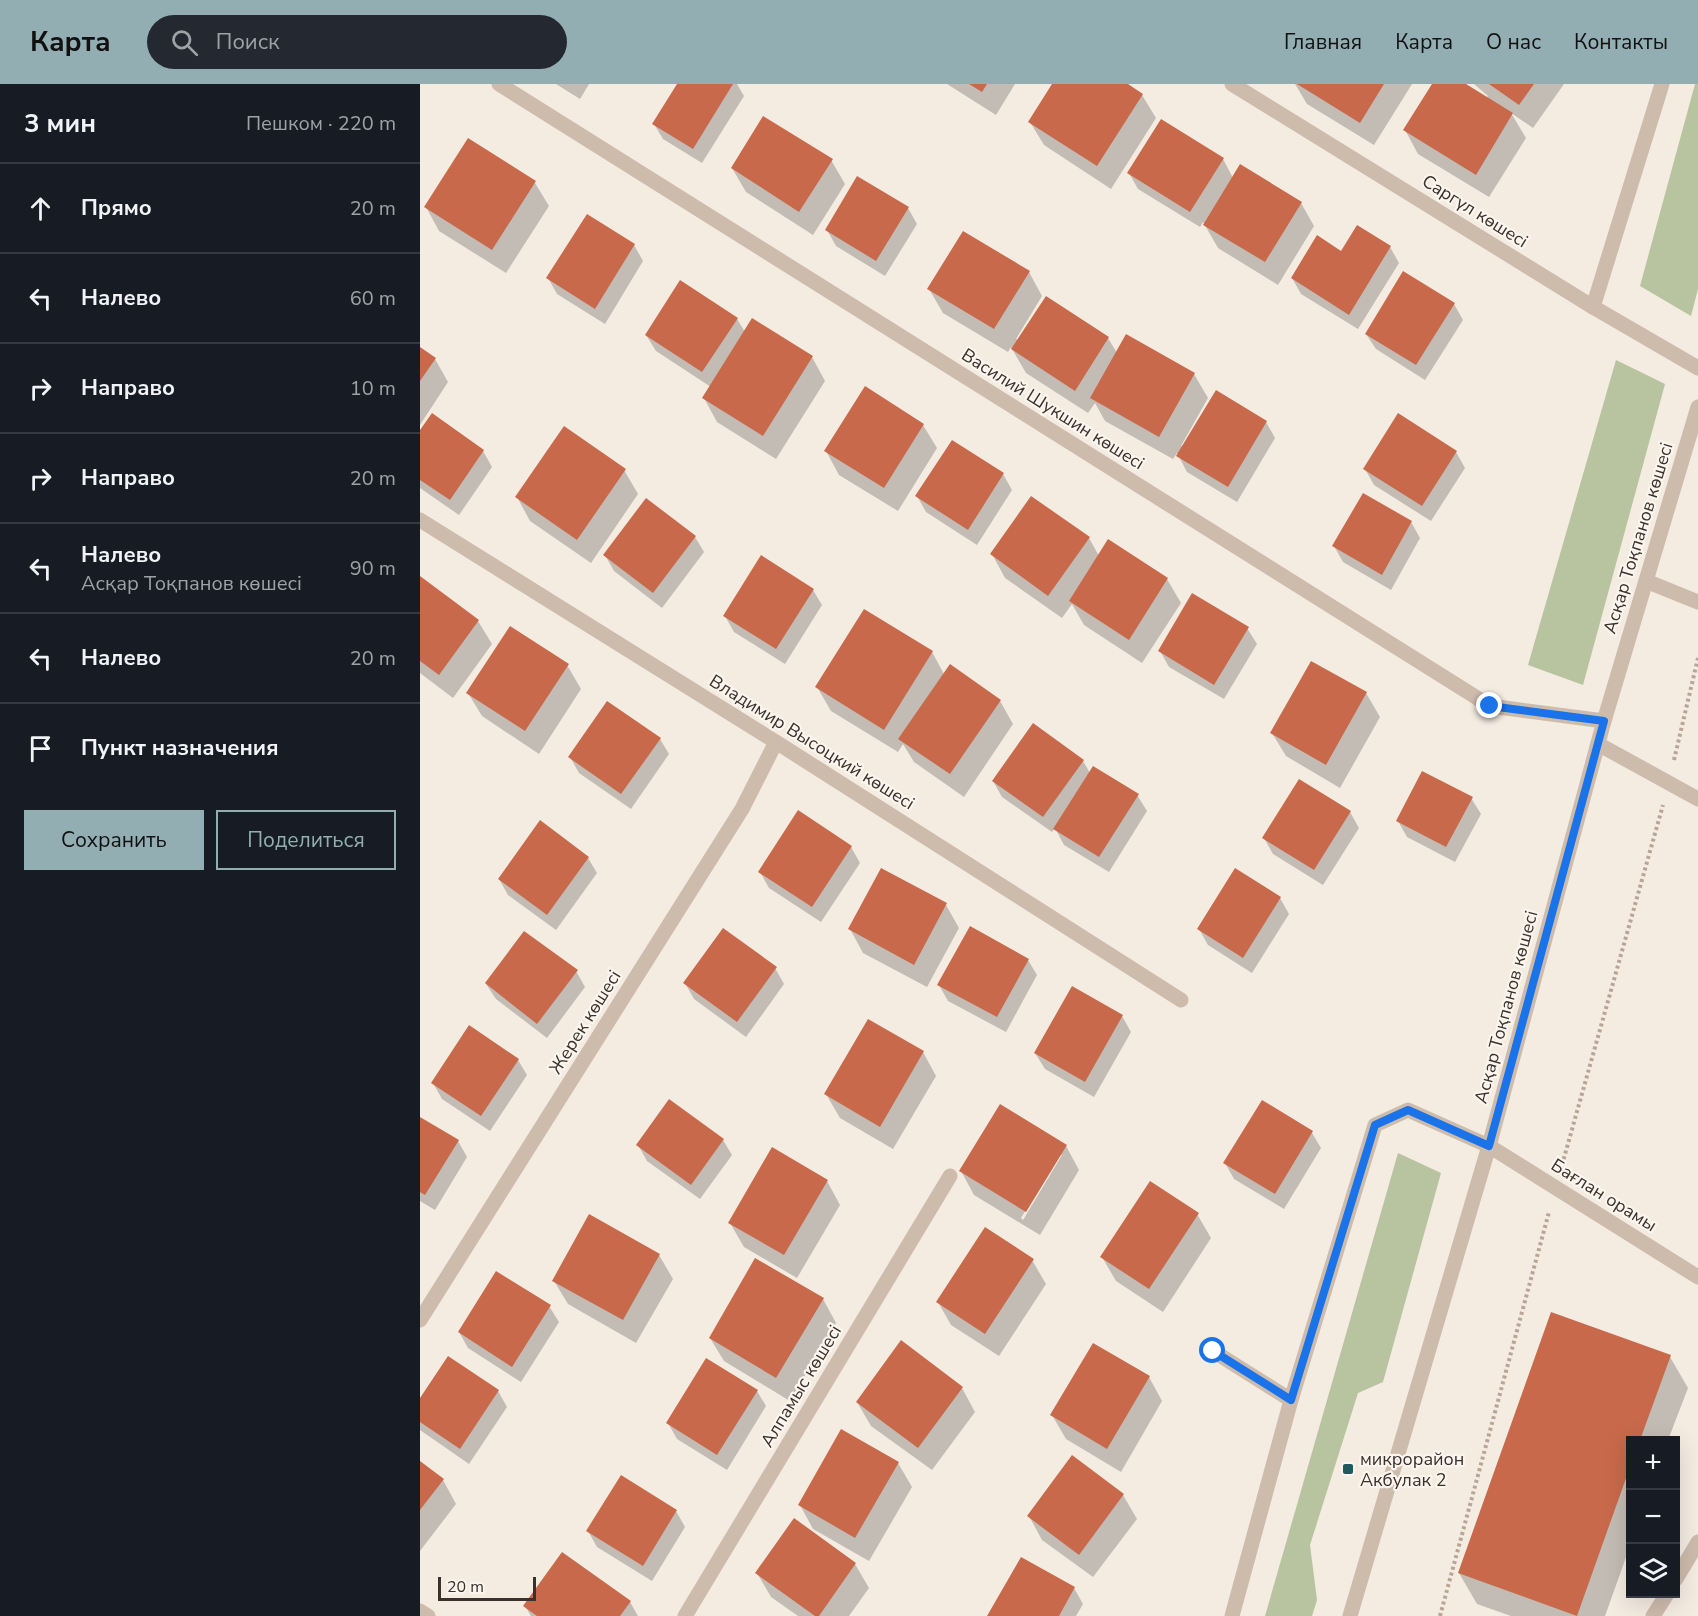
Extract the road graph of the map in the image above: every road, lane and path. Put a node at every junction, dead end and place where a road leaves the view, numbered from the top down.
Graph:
1 (499, 84) edge
2 (1232, 84) edge
3 (1662, 84) edge
4 (1593, 307) junction
5 (1698, 368) edge
6 (1698, 407) edge
7 (420, 520) edge
8 (1646, 581) junction
9 (1698, 602) edge
10 (1698, 658) edge
11 (1604, 721) junction
12 (776, 742) junction
13 (1598, 744) junction
14 (1669, 782) junction
15 (1698, 799) edge
16 (1182, 1000) dead end
17 (1489, 1146) junction
18 (950, 1176) dead end
19 (1556, 1188) junction
20 (1698, 1277) edge
21 (420, 1320) edge
22 (1213, 1351) dead end
23 (1291, 1400) junction
24 (1698, 1542) edge
25 (1680, 1573) edge
26 (1664, 1598) edge
27 (420, 1611) edge
28 (428, 1616) edge
29 (685, 1616) edge
30 (1232, 1616) edge
31 (1350, 1616) edge
32 (1440, 1616) edge
33 (1653, 1616) edge

1 - 11 street, Василий Шукшин көшесі
2 - 4 street, Саргүл көшесі
3 - 4 street
4 - 5 street, Саргүл көшесі
6 - 8 street, Асқар Тоқпанов көшесі
7 - 12 street, Владимир Высоцкий көшесі
8 - 9 street
8 - 11 street, Асқар Тоқпанов көшесі
10 - 14 path
11 - 13 street, Асқар Тоқпанов көшесі
12 - 16 street, Владимир Высоцкий көшесі
12 - 21 street, Жерек көшесі
13 - 14 street
13 - 17 street, Асқар Тоқпанов көшесі
14 - 15 street
14 - 19 path
17 - 19 street, Бағлан орамы
17 - 23 street, Бағлан орамы
17 - 31 street, Асқар Тоқпанов көшесі
18 - 29 street, Алпамыс көшесі
19 - 20 street, Бағлан орамы
19 - 32 path
22 - 23 street
23 - 30 street, Бағлан орамы
24 - 25 street
26 - 33 street
27 - 28 street

